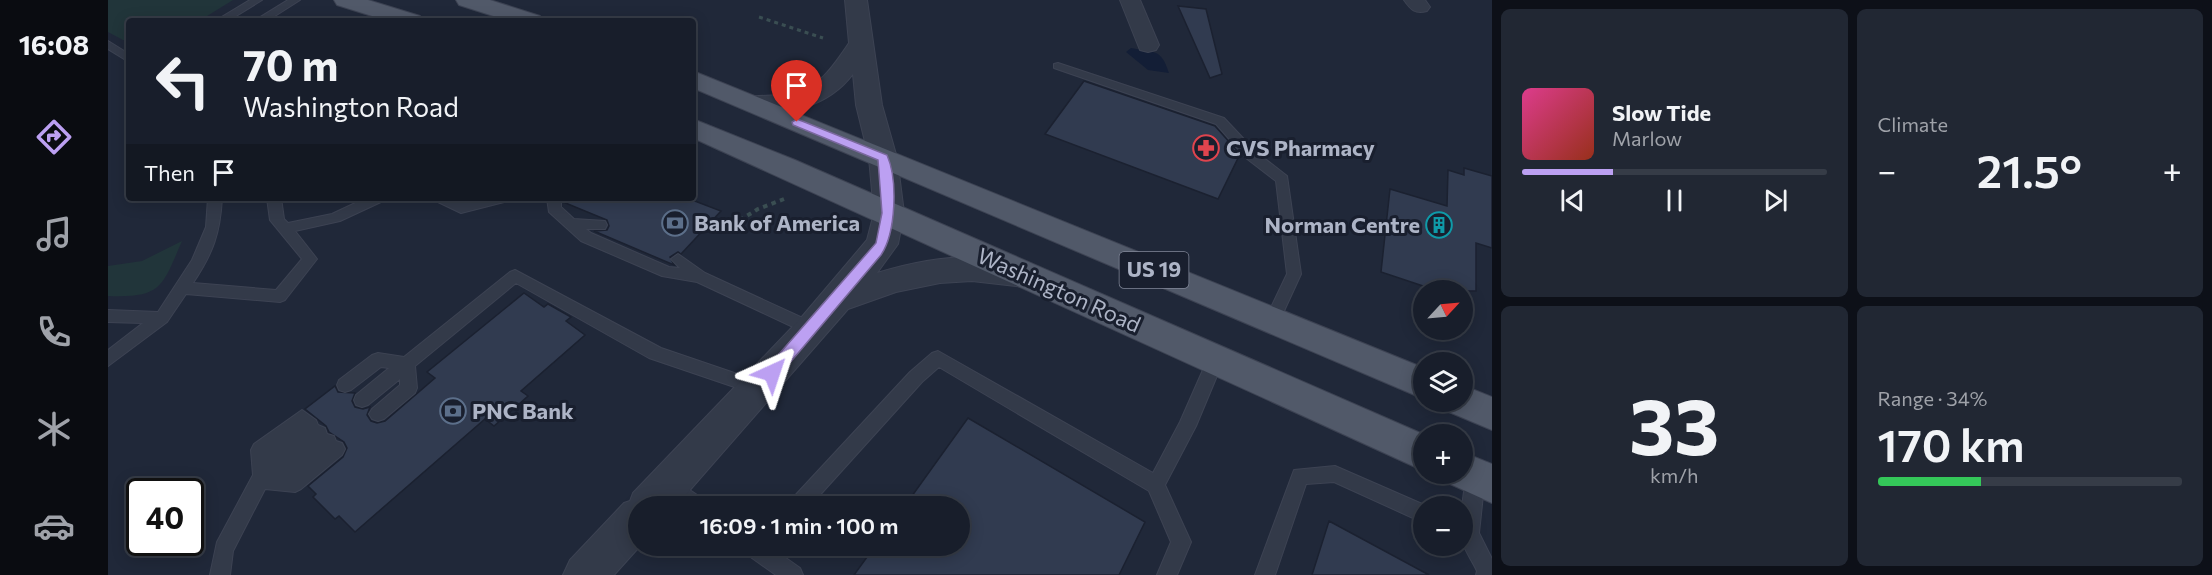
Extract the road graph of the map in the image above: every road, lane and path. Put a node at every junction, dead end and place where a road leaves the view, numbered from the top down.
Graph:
1 (257, 0) edge
2 (295, 0) edge
3 (345, 0) edge
4 (467, 0) edge
5 (856, 0) edge
6 (1130, 0) edge
7 (759, 17) dead end
8 (225, 18) edge
9 (264, 18) edge
10 (402, 18) edge
11 (523, 18) edge
12 (823, 38) dead end
13 (108, 44) edge
14 (861, 44) junction
15 (1148, 45) dead end
16 (126, 57) edge
17 (1058, 66) dead end
18 (696, 80) edge
19 (755, 104) junction
20 (696, 129) edge
21 (883, 158) junction
22 (784, 199) dead end
23 (215, 201) edge
24 (274, 201) edge
25 (372, 201) edge
26 (447, 201) edge
27 (490, 201) edge
28 (554, 201) edge
29 (889, 213) junction
30 (571, 224) junction
31 (600, 225) dead end
32 (732, 225) dead end
33 (283, 229) junction
34 (678, 259) dead end
35 (1024, 275) junction
36 (700, 277) junction
37 (182, 288) junction
38 (838, 299) junction
39 (108, 316) edge
40 (162, 318) junction
41 (1273, 320) junction
42 (812, 329) junction
43 (108, 359) edge
44 (1216, 359) junction
45 (407, 364) junction
46 (1413, 379) edge
47 (758, 388) junction
48 (1473, 406) edge
49 (1492, 414) edge
50 (1413, 448) edge
51 (1477, 477) edge
52 (260, 480) junction
53 (1156, 485) junction
54 (658, 496) edge
55 (807, 496) edge
56 (1473, 497) edge
57 (1413, 509) edge
58 (628, 529) edge
59 (1473, 545) edge
60 (769, 556) edge
61 (220, 575) edge
62 (585, 575) edge
63 (793, 575) edge
64 (1167, 575) edge
65 (1265, 575) edge
66 (1486, 575) edge

1 - 8 lane
2 - 9 lane
3 - 10 main road
4 - 11 main road
5 - 14 street
6 - 15 street
7 - 12 path
13 - 16 lane
14 - 19 street
14 - 21 street
17 - 41 lane
18 - 19 main road, US 19
19 - 21 main road, US 19
20 - 29 main road, Washington Road / US 19
21 - 29 street
21 - 41 main road, US 19
22 - 32 path
23 - 37 lane
24 - 33 lane
25 - 33 lane
26 - 27 lane
28 - 30 lane
29 - 35 main road, Washington Road / US 19
29 - 38 street
30 - 31 lane
30 - 36 lane
33 - 37 lane
34 - 36 lane
35 - 38 street
35 - 44 main road, Washington Road / US 19
36 - 42 lane
37 - 40 lane
38 - 42 street
39 - 40 lane
40 - 43 lane
41 - 46 main road, US 19
42 - 47 street
44 - 50 main road, Washington Road / US 19
44 - 53 lane
45 - 45 lane
45 - 47 lane
47 - 54 street
48 - 49 main road
51 - 56 lane
52 - 52 lane
52 - 61 lane
53 - 55 lane
53 - 64 lane
57 - 65 lane
58 - 62 street
59 - 66 lane
60 - 63 lane

